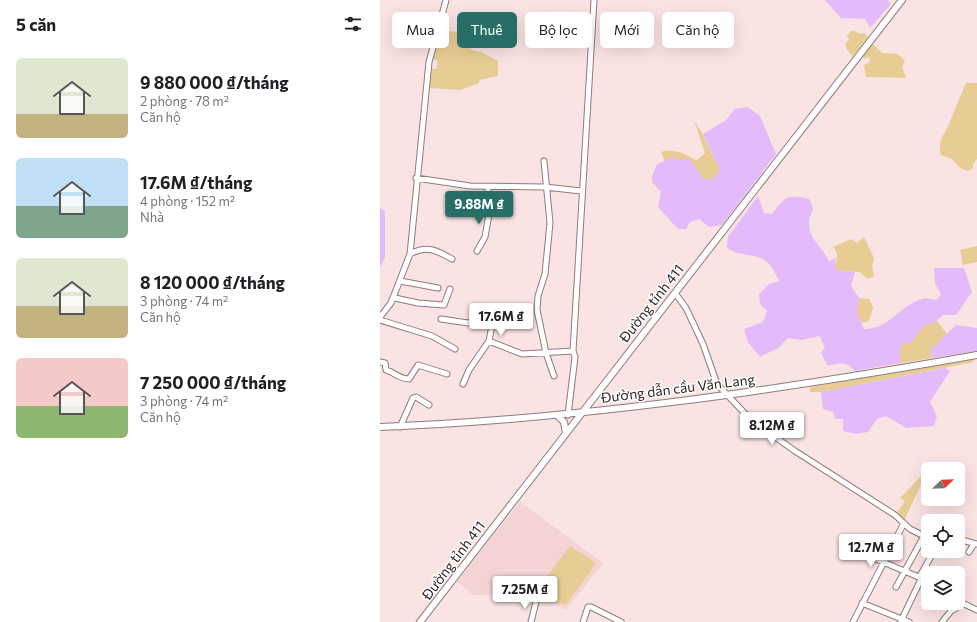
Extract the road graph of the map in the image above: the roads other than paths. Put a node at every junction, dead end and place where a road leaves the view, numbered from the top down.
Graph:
1 (446, 0) edge
2 (594, 0) edge
3 (902, 0) edge
4 (544, 161) dead end
5 (416, 178) junction
6 (488, 187) junction
7 (545, 187) junction
8 (581, 191) junction
9 (491, 203) junction
10 (502, 205) dead end
11 (477, 251) dead end
12 (410, 254) junction
13 (452, 259) dead end
14 (400, 281) junction
15 (438, 288) dead end
16 (450, 289) dead end
17 (675, 293) junction
18 (392, 300) junction
19 (479, 311) dead end
20 (514, 311) dead end
21 (494, 315) dead end
22 (380, 317) edge
23 (441, 319) dead end
24 (380, 320) edge
25 (482, 323) junction
26 (493, 324) junction
27 (489, 342) junction
28 (455, 349) dead end
29 (573, 351) junction
30 (546, 353) junction
31 (977, 355) edge
32 (380, 362) edge
33 (447, 374) dead end
34 (554, 376) dead end
35 (463, 384) dead end
36 (727, 395) junction
37 (594, 396) junction
38 (429, 405) dead end
39 (603, 410) junction
40 (581, 413) junction
41 (568, 415) junction
42 (558, 416) junction
43 (380, 422) edge
44 (380, 427) edge
45 (392, 427) junction
46 (400, 427) junction
47 (566, 433) junction
48 (904, 523) junction
49 (921, 534) edge
50 (965, 541) edge
51 (921, 544) edge
52 (975, 544) edge
53 (969, 552) dead end
54 (876, 559) dead end
55 (883, 563) junction
56 (904, 570) junction
57 (921, 577) joint
58 (896, 587) dead end
59 (536, 602) dead end
60 (862, 603) junction
61 (965, 604) edge
62 (954, 610) edge
63 (977, 610) edge
64 (901, 621) edge
65 (420, 622) edge
66 (531, 622) edge
67 (583, 622) edge
68 (621, 622) edge
69 (853, 622) edge
70 (909, 622) edge
71 (942, 622) edge

1 - 5 street
2 - 8 street
3 - 17 main road, Đường tỉnh 411
4 - 7 street
5 - 6 street
5 - 12 street
6 - 7 street
6 - 9 street
7 - 8 street
7 - 30 street
8 - 29 street
9 - 10 street
9 - 11 street
12 - 13 street
12 - 14 street
14 - 15 street
14 - 18 street
16 - 18 street
17 - 36 street
17 - 37 main road, Đường tỉnh 411
18 - 22 street
19 - 25 street
20 - 26 street
21 - 26 street
23 - 25 street
24 - 28 street
25 - 26 street
26 - 27 street
27 - 30 street
27 - 35 street
29 - 30 street
29 - 41 street
30 - 34 street
31 - 36 main road, Đường dẫn cầu Văn Lang
32 - 33 street
36 - 39 main road, Đường dẫn cầu Văn Lang
36 - 48 street
37 - 39 main road
37 - 40 main road, Đường tỉnh 411
38 - 46 street
39 - 40 main road, Đường dẫn cầu Văn Lang
40 - 41 main road, Đường dẫn cầu Văn Lang
40 - 47 main road, Đường tỉnh 411
41 - 42 main road, Đường dẫn cầu Văn Lang
42 - 46 main road, Đường dẫn cầu Văn Lang
42 - 47 main road
43 - 45 street
44 - 45 main road, Đường dẫn cầu Văn Lang
45 - 46 main road, Đường dẫn cầu Văn Lang
47 - 65 main road, Đường tỉnh 411
48 - 49 street
48 - 55 street
50 - 52 street
51 - 56 street
52 - 53 street
54 - 55 street
55 - 56 street
55 - 60 street
56 - 57 street
56 - 58 street
57 - 64 street
59 - 66 street
60 - 64 street
60 - 69 street
61 - 63 street
62 - 71 street
64 - 70 street
67 - 68 street

